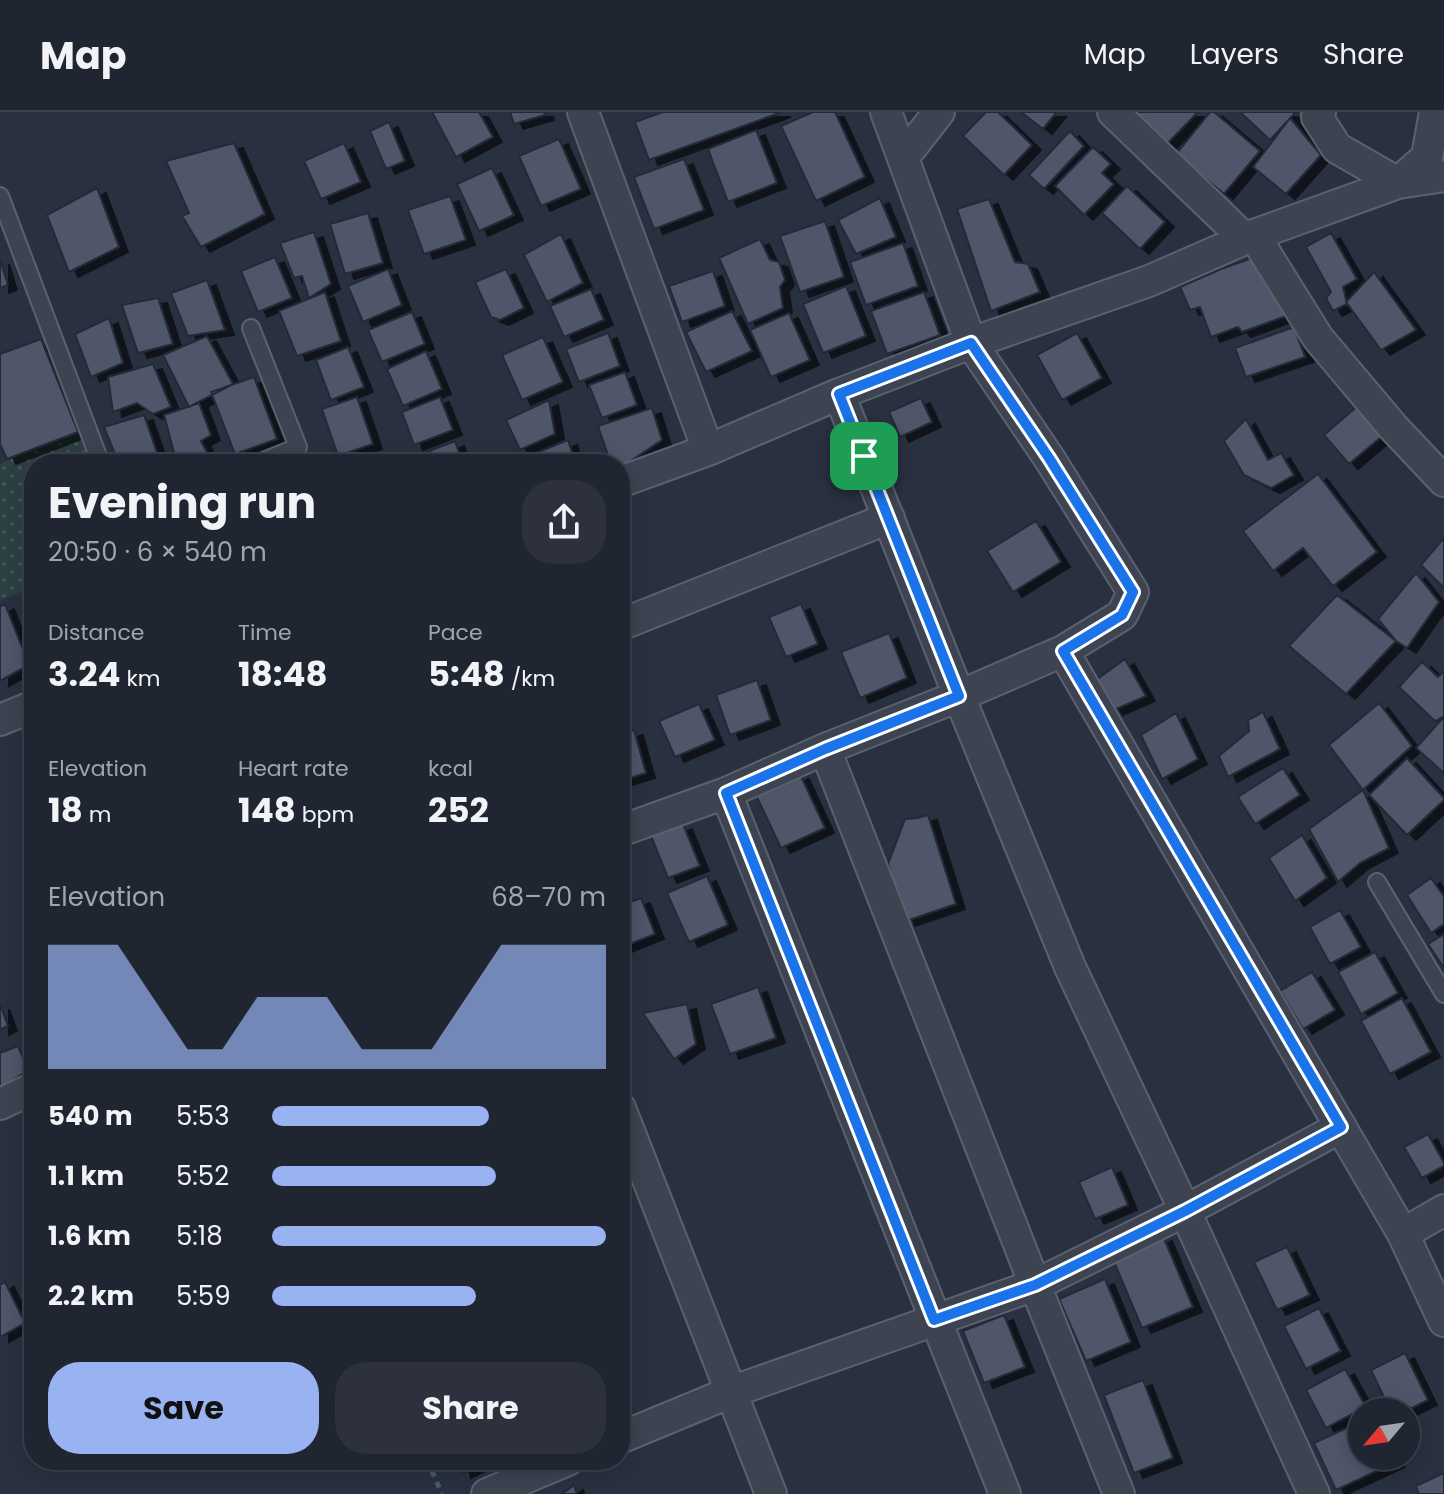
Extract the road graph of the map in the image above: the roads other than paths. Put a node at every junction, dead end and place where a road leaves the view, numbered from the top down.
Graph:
1 (583, 112) edge
2 (886, 112) edge
3 (939, 112) edge
4 (1113, 112) edge
5 (1320, 112) edge
6 (1435, 112) edge
7 (903, 158) junction
8 (1444, 176) edge
9 (1398, 183) junction
10 (0, 196) edge
11 (1250, 237) junction
12 (251, 328) dead end
13 (971, 343) junction
14 (839, 394) junction
15 (708, 450) junction
16 (97, 454) edge
17 (281, 454) edge
18 (630, 478) edge
19 (1444, 481) edge
20 (889, 518) junction
21 (630, 621) edge
22 (1063, 651) junction
23 (959, 696) junction
24 (24, 710) edge
25 (0, 720) edge
26 (825, 749) junction
27 (726, 793) junction
28 (630, 827) edge
29 (1377, 882) dead end
30 (1444, 994) edge
31 (24, 1093) edge
32 (0, 1104) edge
33 (1341, 1127) junction
34 (630, 1134) edge
35 (1444, 1210) edge
36 (1185, 1211) junction
37 (1403, 1234) junction
38 (1035, 1285) junction
39 (934, 1320) junction
40 (1444, 1321) edge
41 (731, 1392) junction
42 (630, 1434) edge
43 (544, 1470) edge
44 (487, 1494) edge
45 (771, 1494) edge
46 (1005, 1494) edge
47 (1119, 1494) edge
48 (1314, 1494) edge

1 - 15 street
2 - 7 street
3 - 7 street
4 - 11 street
5 - 9 street
6 - 9 street
7 - 13 street
8 - 9 street
9 - 11 street
10 - 16 lane
11 - 13 street
11 - 19 street
12 - 17 lane
13 - 14 street
13 - 22 street
14 - 15 street
14 - 20 street
15 - 18 street
20 - 21 street
20 - 23 street
22 - 23 street
22 - 33 street
23 - 26 street
23 - 36 street
24 - 25 street
26 - 27 street
26 - 38 street
27 - 28 street
27 - 39 street
29 - 30 lane
31 - 32 street
33 - 36 street
33 - 37 street
34 - 41 street
35 - 37 street
36 - 38 street
36 - 48 street
37 - 40 street
38 - 39 street
38 - 47 street
39 - 41 street
39 - 46 street
41 - 42 street
41 - 45 street
43 - 44 street

